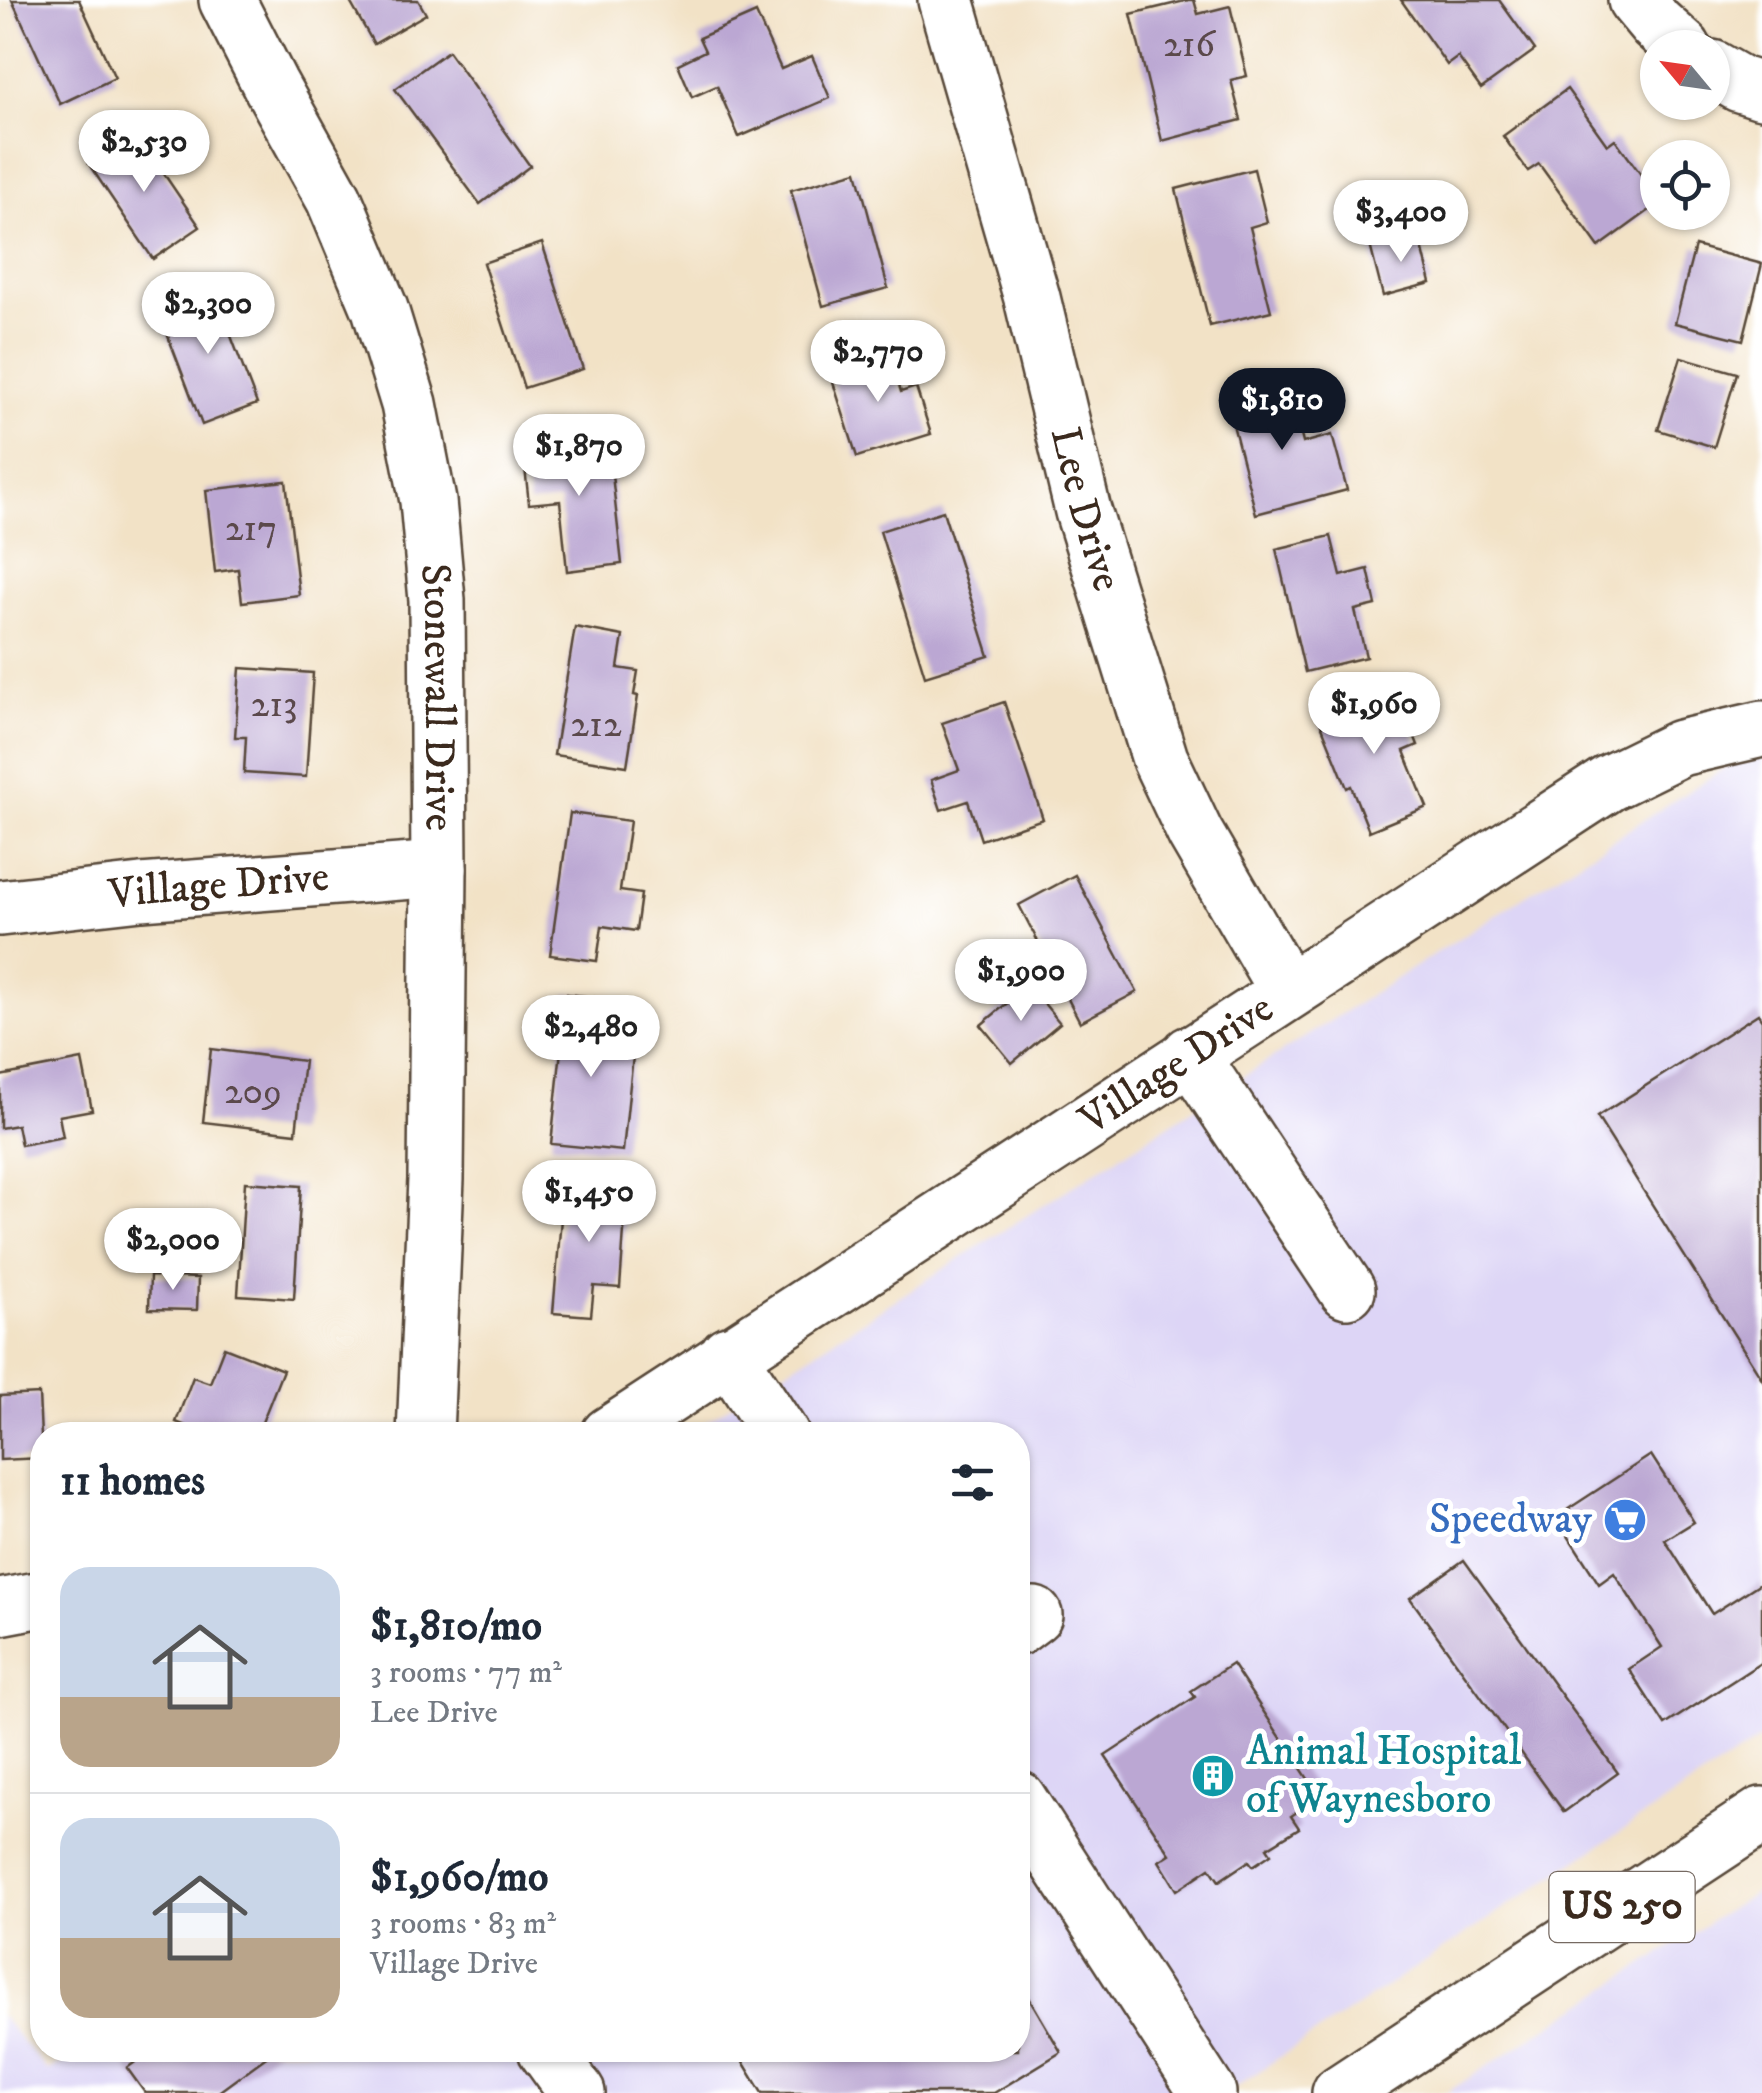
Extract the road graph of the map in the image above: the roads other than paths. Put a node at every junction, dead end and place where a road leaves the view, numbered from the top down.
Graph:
1 (227, 0) edge
2 (946, 0) edge
3 (1636, 0) edge
4 (1663, 30) edge
5 (1730, 78) edge
6 (1762, 91) edge
7 (1762, 729) edge
8 (439, 869) junction
9 (0, 908) edge
10 (1287, 990) junction
11 (1190, 1054) junction
12 (1347, 1290) dead end
13 (728, 1354) junction
14 (427, 1422) edge
15 (636, 1422) edge
16 (772, 1422) edge
17 (30, 1602) edge
18 (0, 1608) edge
19 (1030, 1817) edge
20 (1757, 1828) edge
21 (555, 2062) edge
22 (577, 2093) edge
23 (1208, 2093) edge
24 (1340, 2093) edge

1 - 8 street, Stonewall Drive
2 - 10 street, Lee Drive
3 - 4 street
5 - 6 street
7 - 10 street, Village Drive
8 - 9 street, Village Drive
8 - 14 street, Stonewall Drive
10 - 11 street, Village Drive
11 - 12 street
11 - 13 street, Village Drive
13 - 15 street, Village Drive
13 - 16 street
17 - 18 street
19 - 23 street
20 - 24 street, US 250
21 - 22 street

